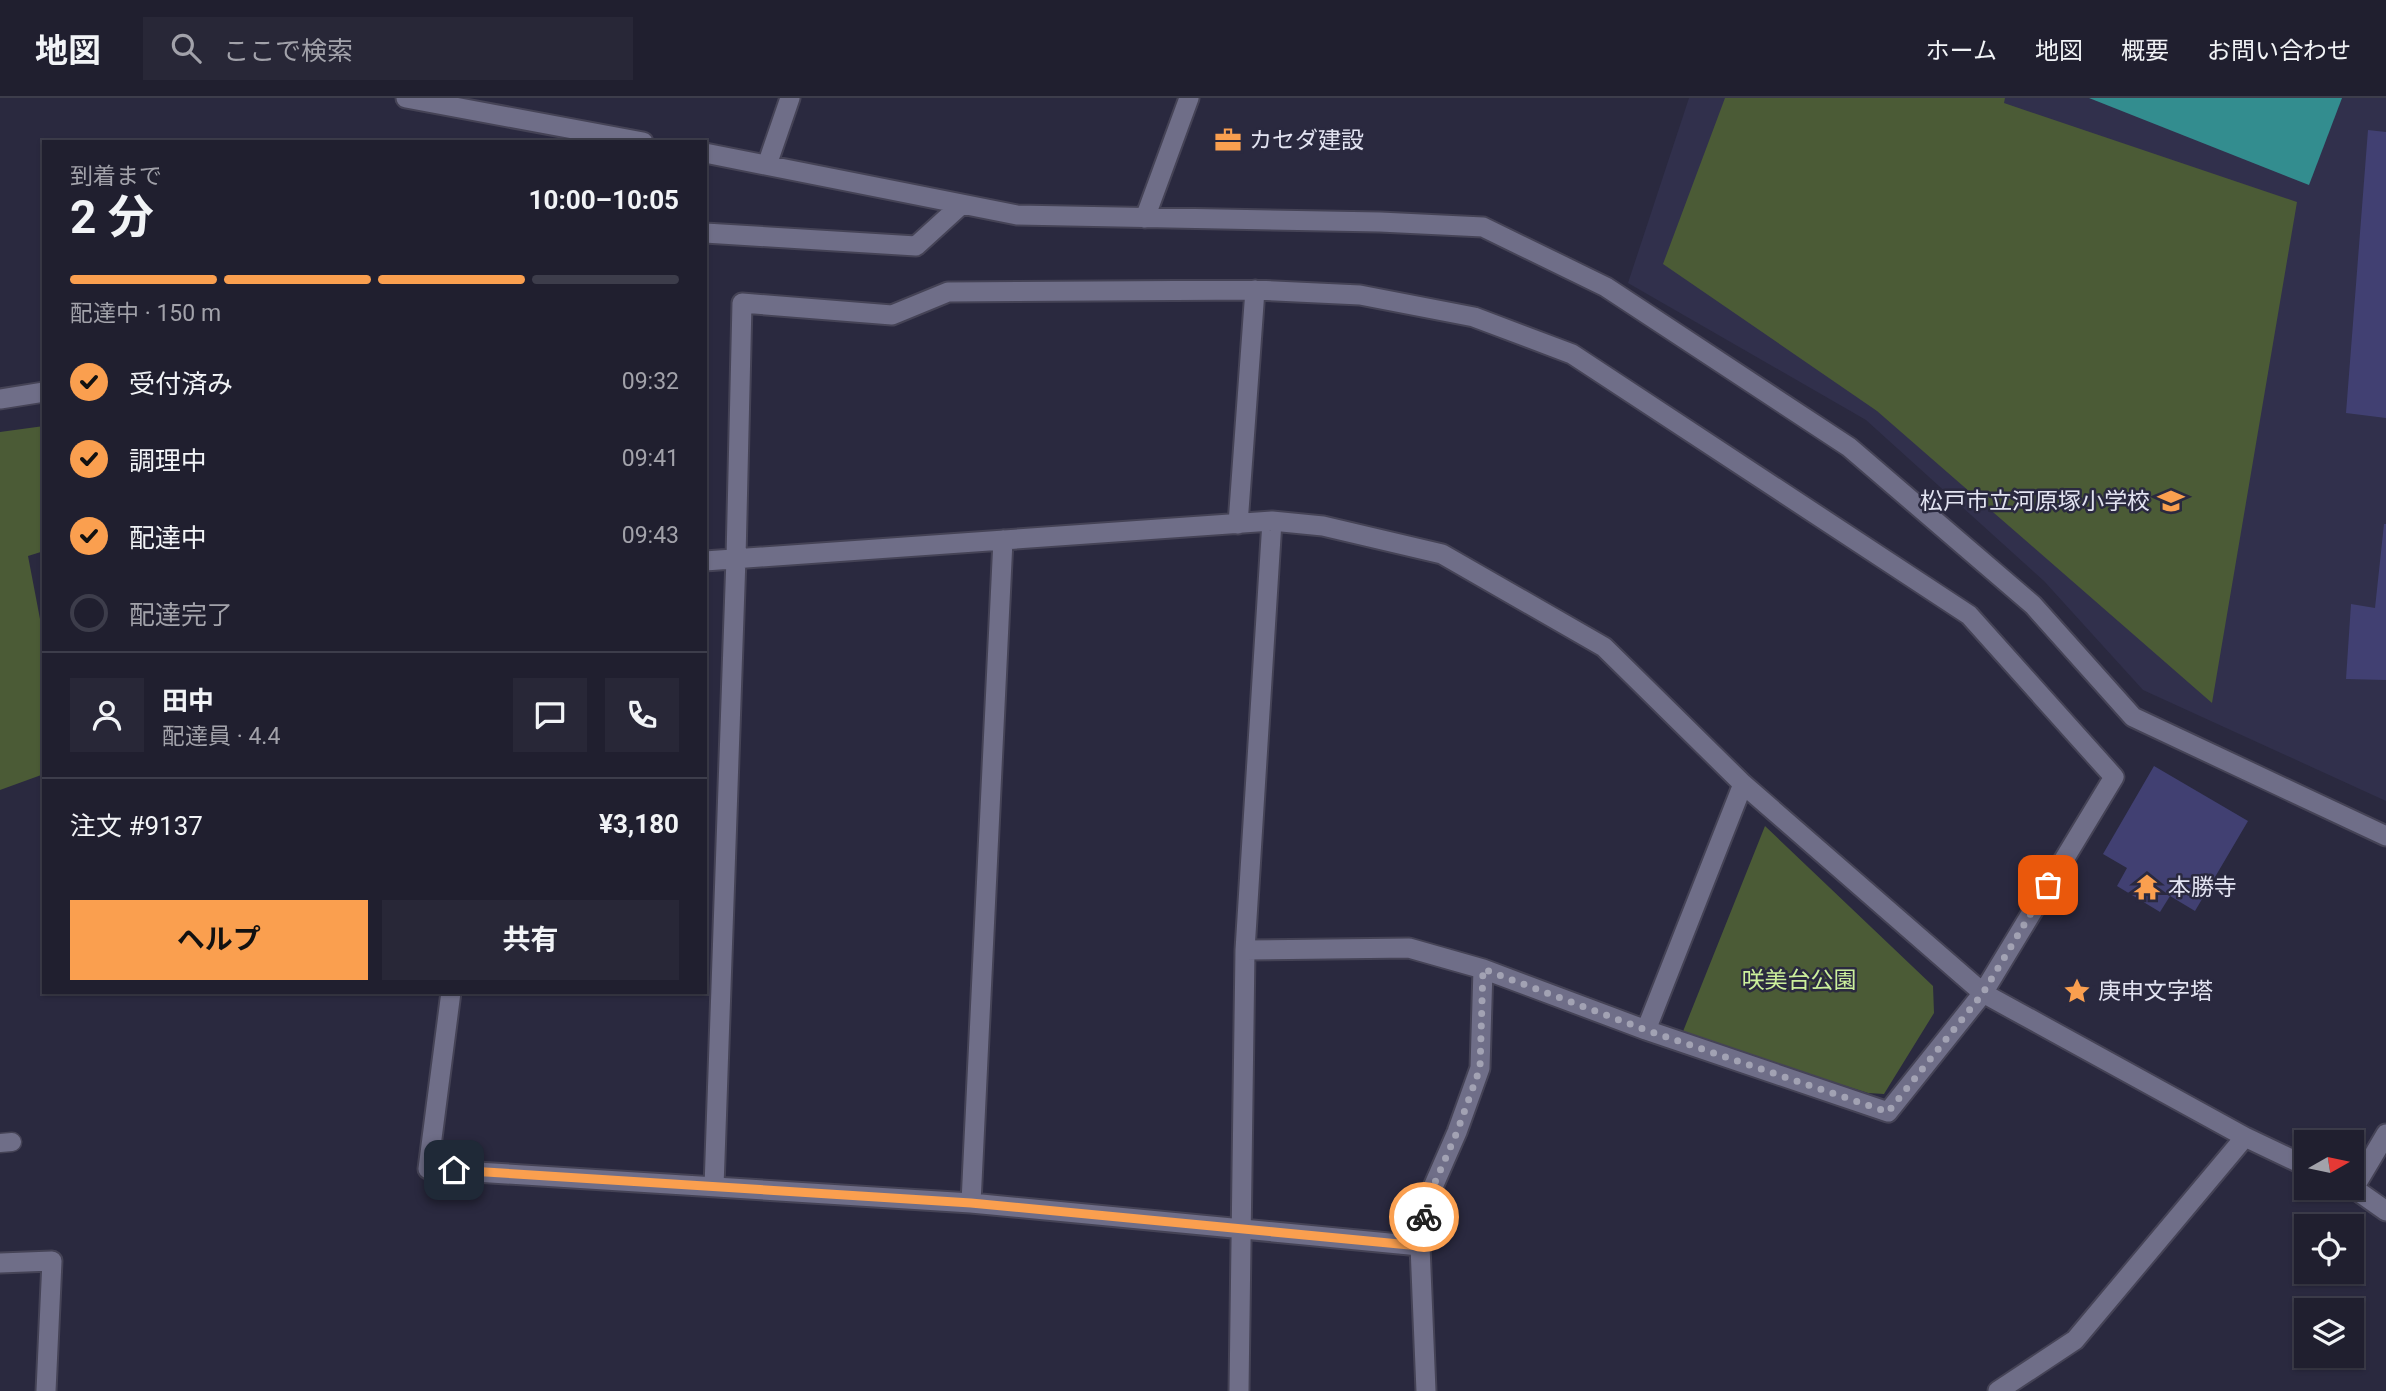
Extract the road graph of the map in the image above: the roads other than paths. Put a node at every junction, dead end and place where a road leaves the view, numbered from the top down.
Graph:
1 (406, 98) edge
2 (790, 98) edge
3 (1189, 98) edge
4 (632, 140) edge
5 (707, 153) edge
6 (767, 164) junction
7 (961, 205) junction
8 (1145, 218) junction
9 (707, 233) edge
10 (1255, 290) junction
11 (42, 393) edge
12 (0, 399) edge
13 (1272, 521) junction
14 (1238, 524) junction
15 (1003, 540) junction
16 (736, 558) junction
17 (707, 561) edge
18 (1744, 784) junction
19 (2386, 836) edge
20 (1245, 950) junction
21 (1483, 969) junction
22 (1983, 993) junction
23 (452, 994) edge
24 (1646, 1030) junction
25 (2386, 1133) edge
26 (2245, 1137) junction
27 (2294, 1160) edge
28 (2364, 1170) edge
29 (714, 1186) junction
30 (2364, 1196) edge
31 (971, 1203) junction
32 (2386, 1211) edge
33 (1242, 1228) junction
34 (1420, 1246) junction
35 (0, 1263) edge
36 (46, 1391) edge
37 (1239, 1391) edge
38 (1426, 1391) edge
39 (1998, 1391) edge

1 - 4 street
2 - 6 street
3 - 8 street
5 - 6 street
6 - 7 street
7 - 8 street
7 - 9 street
8 - 19 street
10 - 14 street
10 - 16 street
10 - 22 street
11 - 12 street
13 - 14 street
13 - 18 street
13 - 20 street
14 - 15 street
15 - 16 street
15 - 31 street
16 - 17 street
16 - 29 street
18 - 22 street
18 - 24 street
20 - 21 street
20 - 33 street
21 - 24 street
21 - 34 street
22 - 24 street
22 - 26 street
23 - 29 street
25 - 28 street
26 - 27 street
26 - 39 street
29 - 31 street
30 - 32 street
31 - 33 street
33 - 34 street
33 - 37 street
34 - 38 street
35 - 36 street

